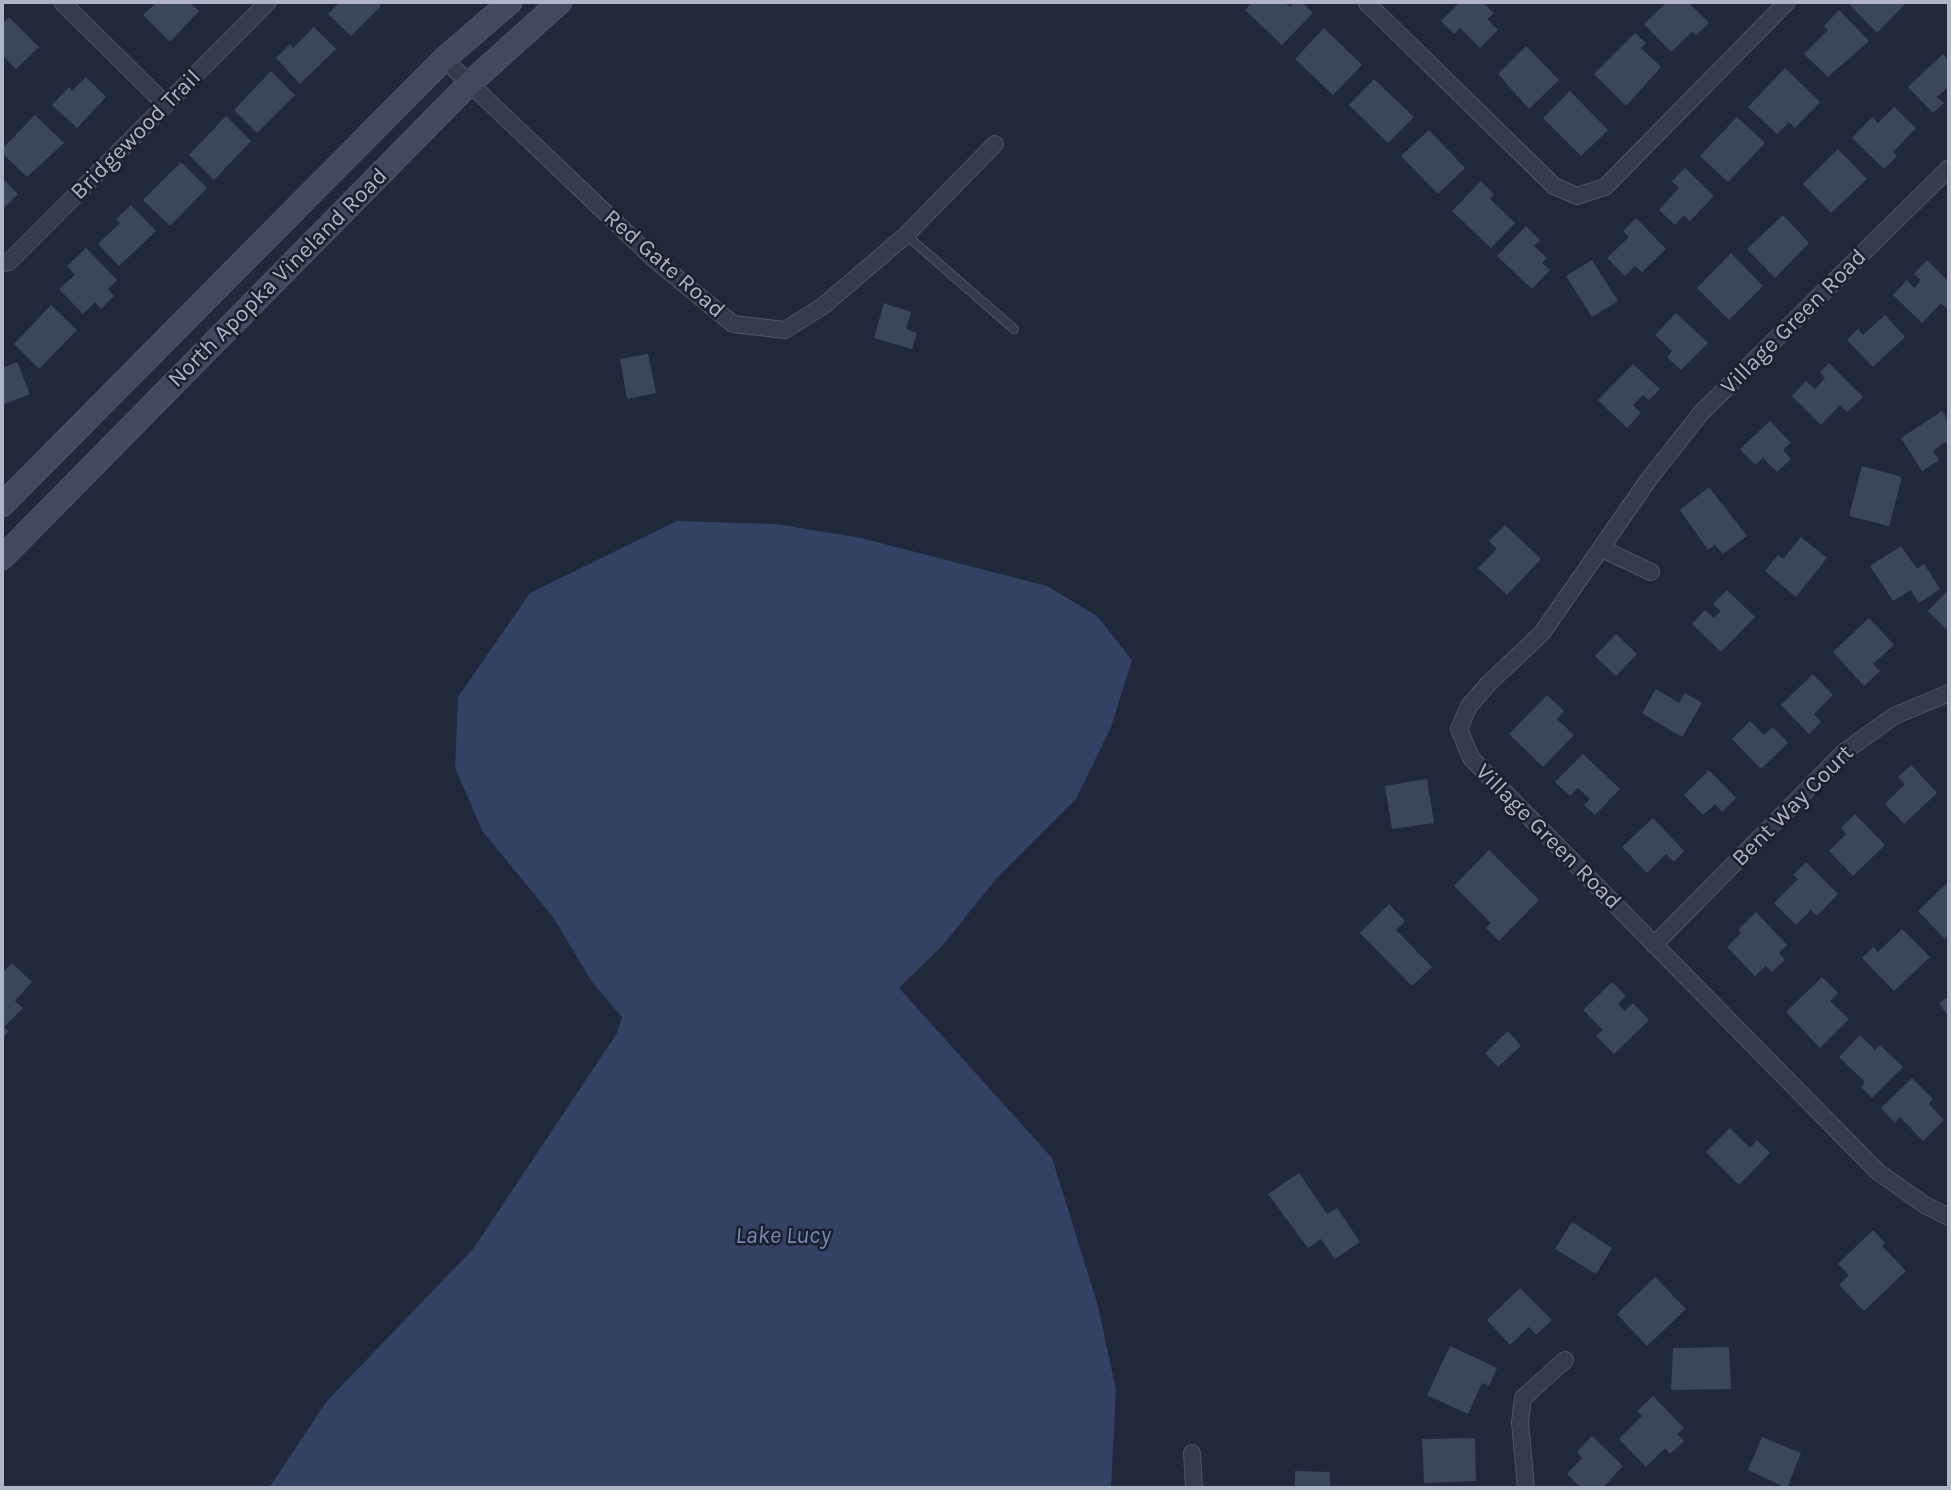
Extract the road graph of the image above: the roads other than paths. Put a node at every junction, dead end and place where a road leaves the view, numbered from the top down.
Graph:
1 (62, 2) edge
2 (268, 2) edge
3 (510, 2) edge
4 (560, 2) edge
5 (1366, 2) edge
6 (1787, 2) edge
7 (444, 59) junction
8 (469, 83) junction
9 (166, 105) junction
10 (995, 144) dead end
11 (1949, 168) edge
12 (906, 235) junction
13 (2, 263) edge
14 (1014, 329) dead end
15 (2, 505) edge
16 (1602, 549) junction
17 (2, 558) edge
18 (1651, 572) dead end
19 (1949, 693) edge
20 (1654, 945) junction
21 (1949, 1217) edge
22 (1564, 1360) dead end
23 (1192, 1452) dead end
24 (1194, 1488) edge
25 (1527, 1488) edge

1 - 9 street
2 - 9 street, Bridgewood Trail
3 - 7 street, North Apopka Vineland Road
4 - 8 street, North Apopka Vineland Road
5 - 6 street
7 - 8 street, Red Gate Road
7 - 15 street, North Apopka Vineland Road
8 - 12 street, Red Gate Road
8 - 17 street, North Apopka Vineland Road
9 - 13 street, Bridgewood Trail
10 - 12 street, Red Gate Road
11 - 16 street, Village Green Road
12 - 14 lane
16 - 18 street
16 - 20 street, Village Green Road
19 - 20 street, Bent Way Court
20 - 21 street, Village Green Road
22 - 25 street
23 - 24 street

